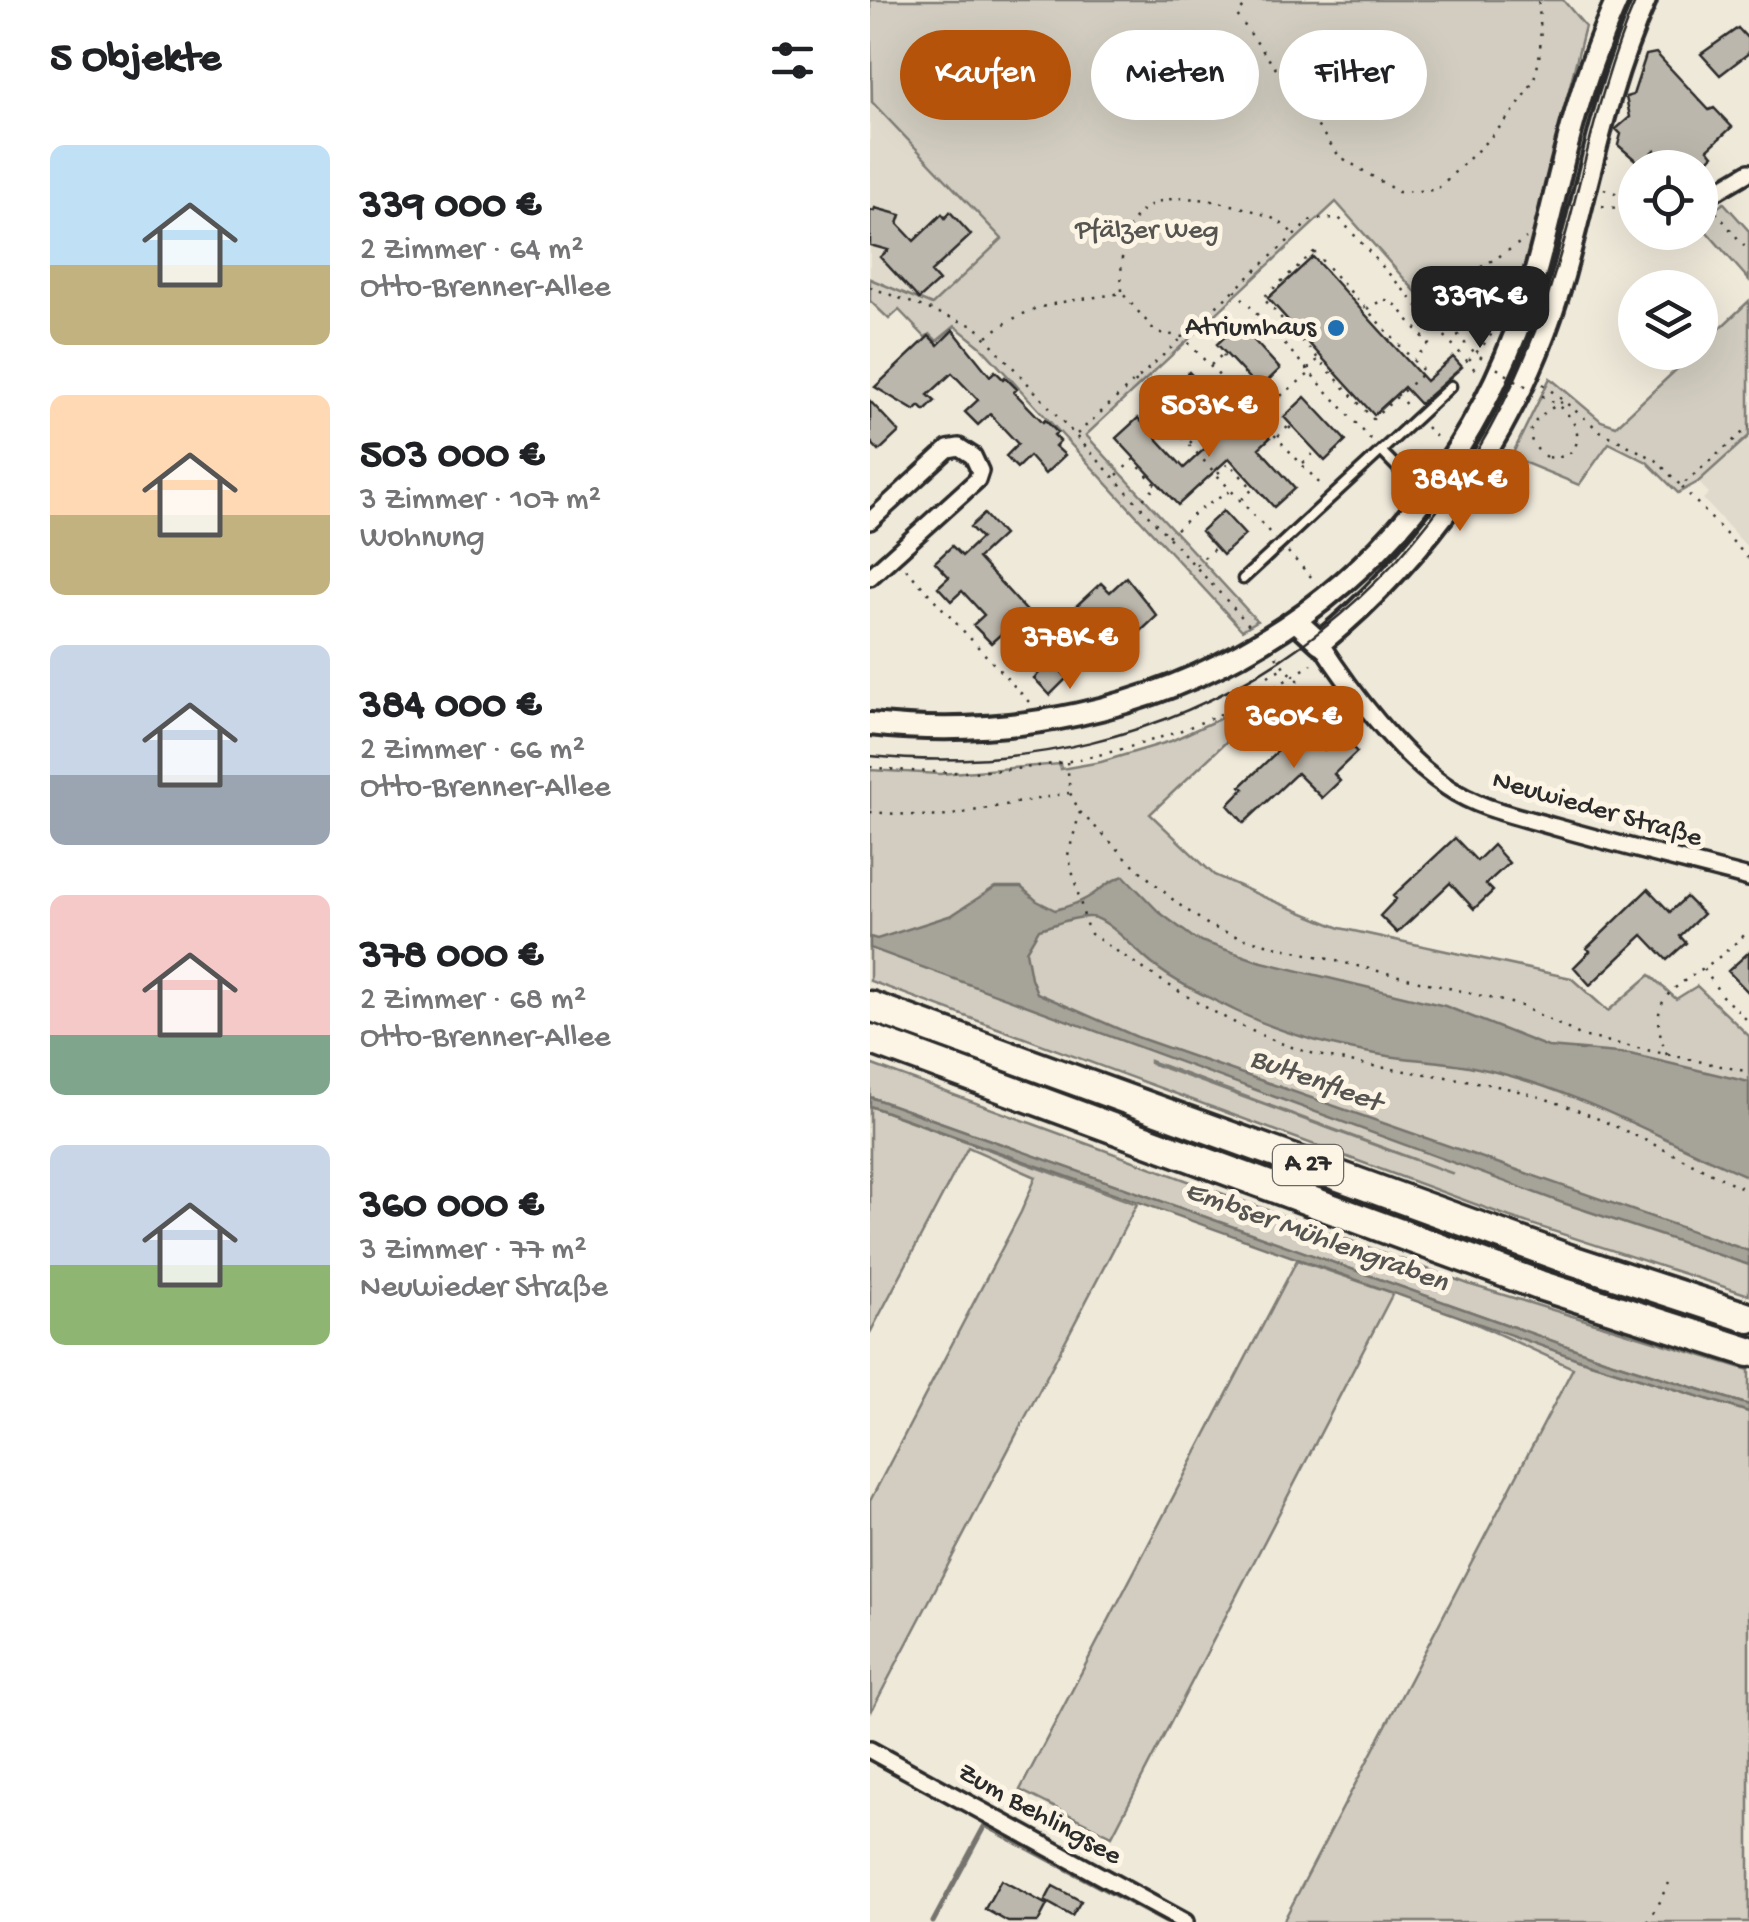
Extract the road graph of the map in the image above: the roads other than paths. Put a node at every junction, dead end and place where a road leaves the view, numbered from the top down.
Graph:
1 (1617, 0) edge
2 (1645, 0) edge
3 (1749, 172) edge
4 (1718, 191) edge
5 (1451, 386) dead end
6 (1381, 451) junction
7 (1426, 496) junction
8 (870, 520) edge
9 (870, 577) edge
10 (1243, 578) dead end
11 (1295, 620) junction
12 (1320, 643) junction
13 (870, 724) edge
14 (1749, 878) edge
15 (870, 1006) edge
16 (870, 1039) edge
17 (1749, 1318) edge
18 (1749, 1352) edge
19 (870, 1750) edge
20 (1185, 1922) edge

1 - 7 street
2 - 12 street
3 - 4 street
5 - 6 lane
6 - 7 lane
6 - 10 lane
7 - 11 street
8 - 9 street
11 - 12 street
11 - 13 street
12 - 14 street, Neuwieder Straße
15 - 17 highway, A 27
16 - 18 highway, A 27
19 - 20 street, Zum Behlingsee

